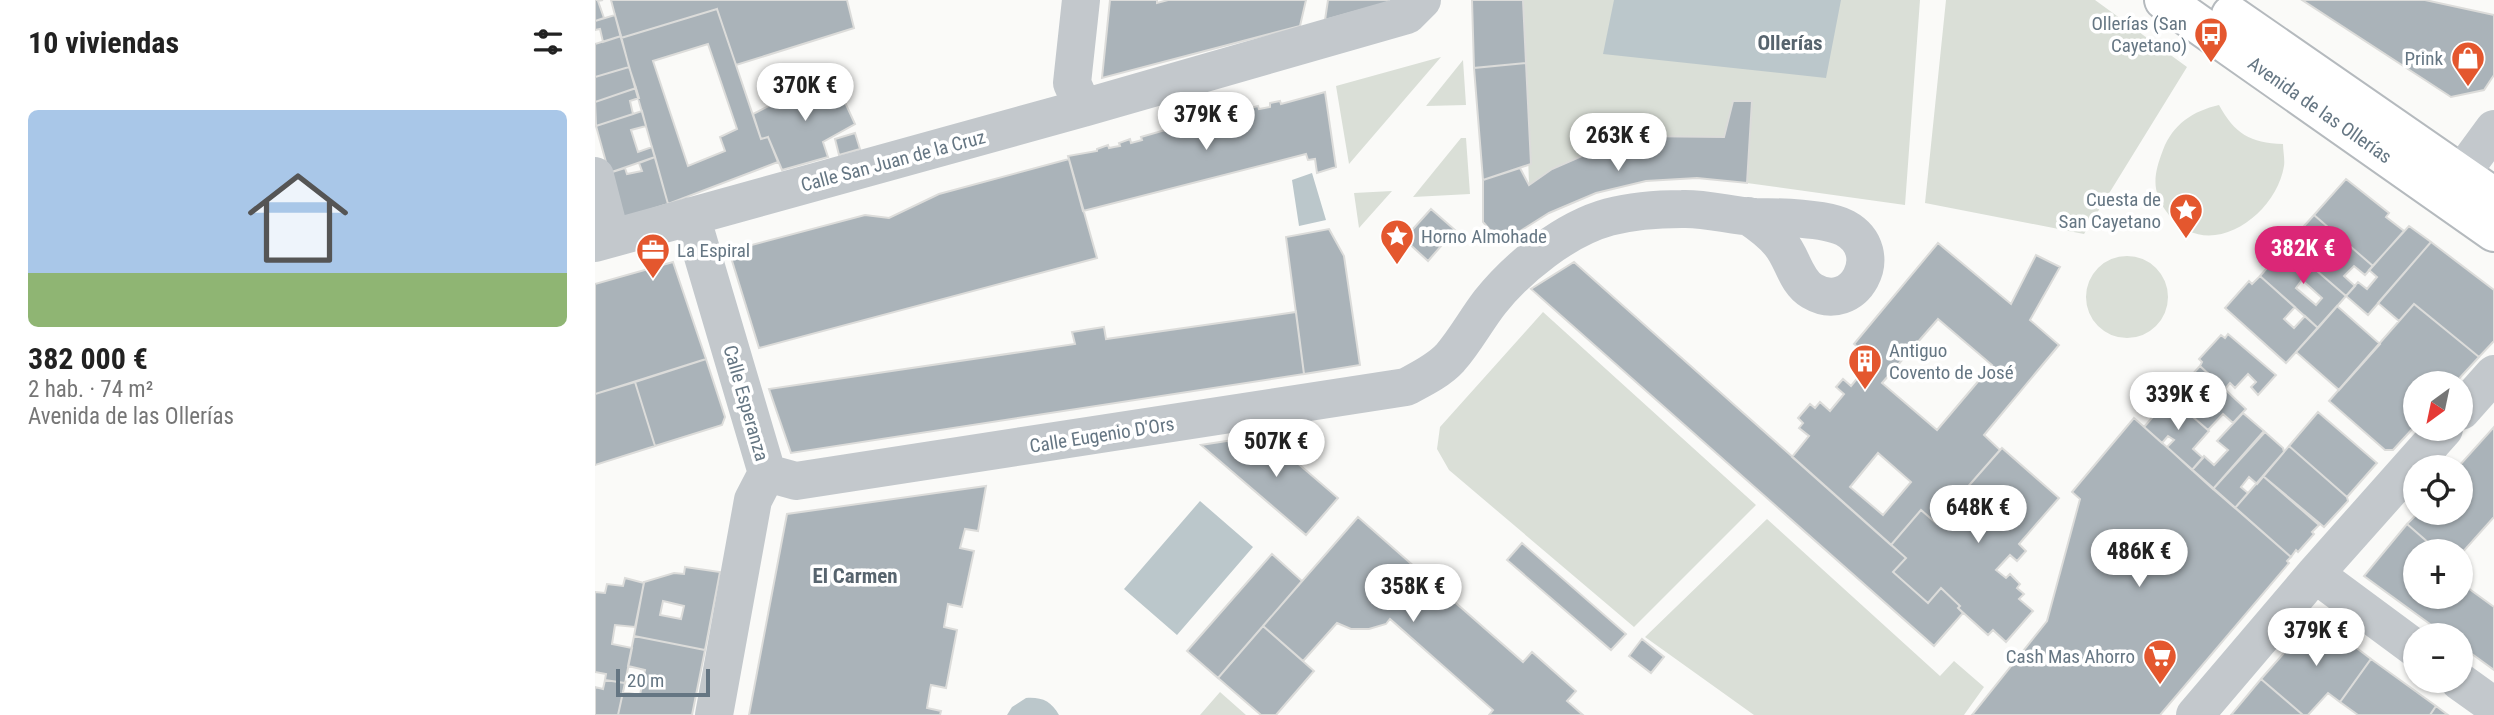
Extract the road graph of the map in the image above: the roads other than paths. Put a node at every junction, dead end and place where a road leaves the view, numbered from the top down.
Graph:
1 (1081, 0) edge
2 (1422, 0) edge
3 (2164, 0) edge
4 (2210, 0) edge
5 (1083, 108) junction
6 (2494, 129) edge
7 (2461, 174) junction
8 (595, 176) edge
9 (691, 216) junction
10 (1748, 216) dead end
11 (2488, 216) edge
12 (603, 240) edge
13 (2494, 374) edge
14 (2473, 398) edge
15 (2433, 441) edge
16 (767, 473) junction
17 (2315, 574) junction
18 (2403, 639) edge
19 (2473, 691) edge
20 (2494, 706) edge
21 (714, 715) edge
22 (2195, 715) edge

1 - 5 street
2 - 5 street, Calle San Juan de la Cruz
3 - 11 main road, Avenida de las Ollerías
4 - 7 main road, Avenida de las Ollerías
5 - 9 street, Calle San Juan de la Cruz
6 - 7 street
7 - 11 street, Avenida de las Ollerías
8 - 12 street
9 - 12 street, Calle San Juan de la Cruz
9 - 16 street, Calle Esperanza
10 - 16 street, Calle Eugenio D'Ors
13 - 14 street
15 - 17 street
16 - 21 street, Calle Esperanza
17 - 18 street
17 - 22 street
19 - 20 street

